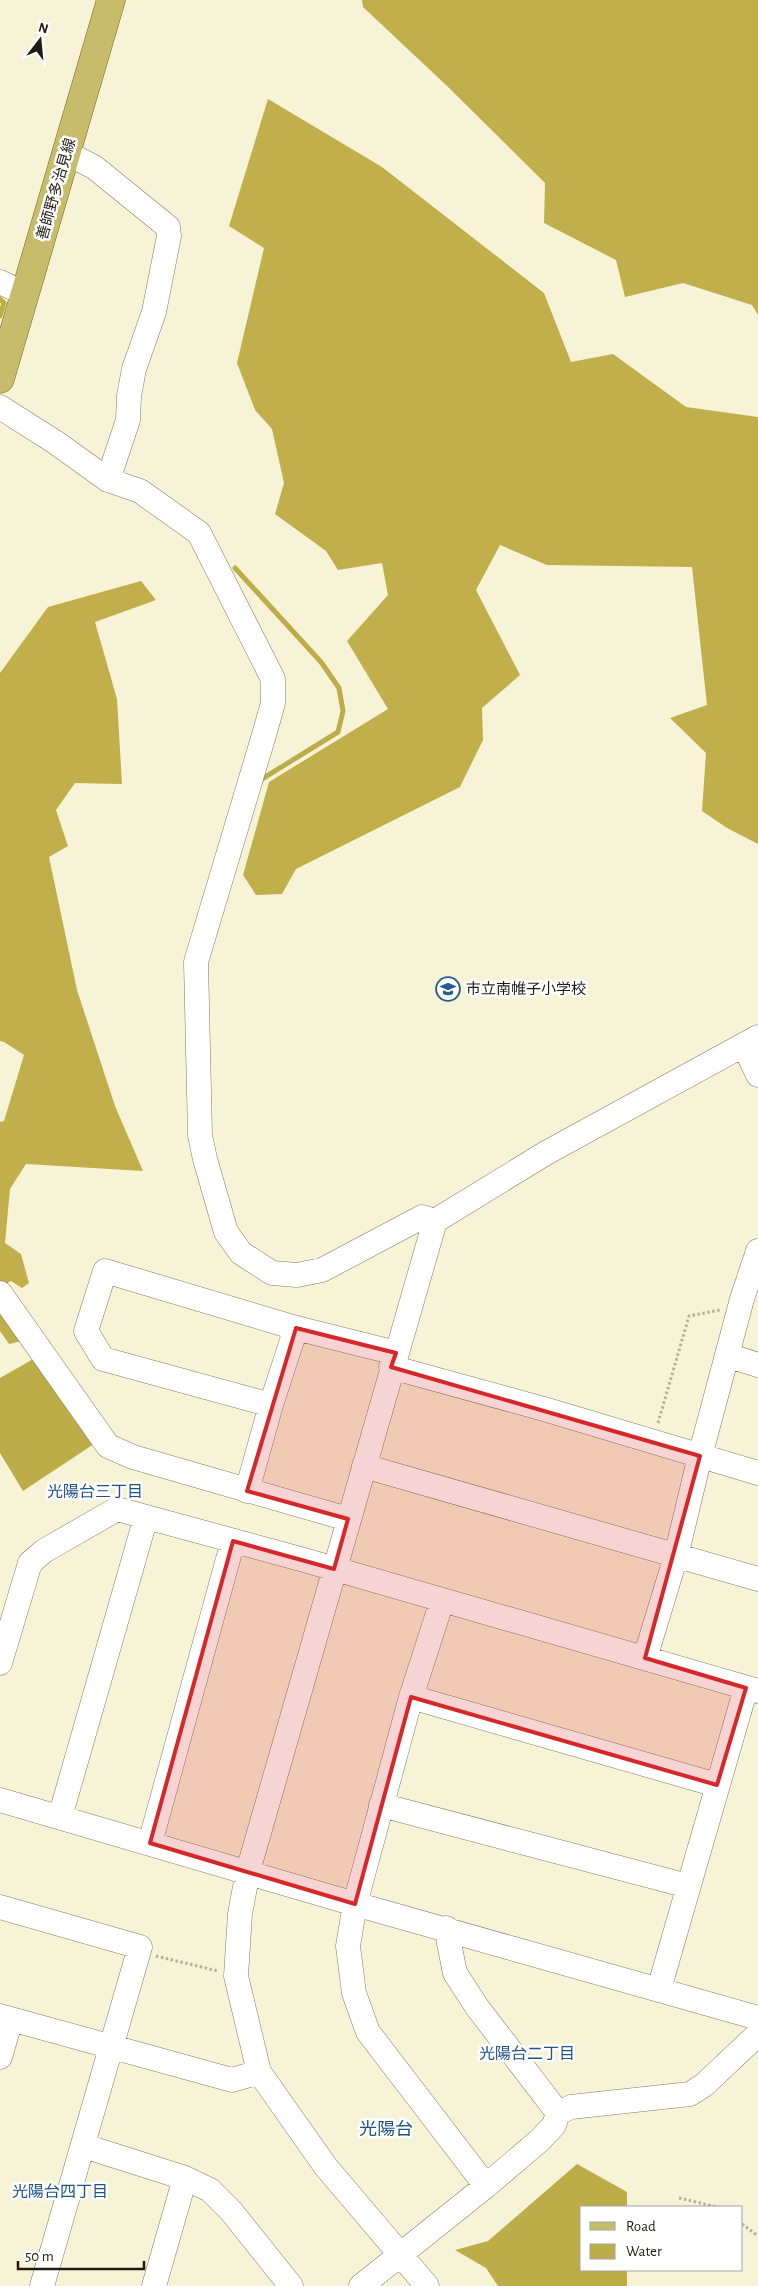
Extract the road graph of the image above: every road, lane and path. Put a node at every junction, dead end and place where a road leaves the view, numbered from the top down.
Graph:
1 (111, 0) edge
2 (66, 153) junction
3 (0, 282) edge
4 (25, 294) junction
5 (0, 379) edge
6 (0, 407) edge
7 (108, 480) junction
8 (751, 1041) edge
9 (758, 1075) edge
10 (435, 1221) junction
11 (758, 1254) edge
12 (0, 1293) edge
13 (740, 1306) junction
14 (296, 1328) junction
15 (727, 1356) junction
16 (393, 1360) junction
17 (758, 1365) edge
18 (271, 1405) junction
19 (652, 1441) junction
20 (700, 1456) junction
21 (364, 1466) junction
22 (758, 1473) edge
23 (247, 1491) junction
24 (146, 1517) junction
25 (348, 1519) junction
26 (233, 1541) junction
27 (676, 1556) junction
28 (334, 1569) junction
29 (758, 1579) edge
30 (442, 1600) junction
31 (645, 1658) junction
32 (0, 1663) edge
33 (752, 1690) edge
34 (411, 1697) junction
35 (717, 1785) junction
36 (0, 1800) edge
37 (381, 1805) junction
38 (60, 1817) junction
39 (150, 1842) junction
40 (248, 1871) junction
41 (688, 1886) junction
42 (355, 1904) junction
43 (0, 1907) edge
44 (446, 1928) junction
45 (138, 1951) junction
46 (236, 1976) junction
47 (659, 1989) junction
48 (6, 2017) edge
49 (758, 2018) edge
50 (758, 2034) edge
51 (111, 2046) junction
52 (0, 2057) edge
53 (259, 2072) junction
54 (558, 2113) junction
55 (84, 2146) junction
56 (185, 2178) junction
57 (486, 2186) junction
58 (679, 2198) dead end
59 (713, 2206) edge
60 (743, 2225) edge
61 (758, 2236) edge
62 (400, 2253) junction
63 (42, 2286) edge
64 (154, 2286) edge
65 (291, 2286) edge
66 (361, 2286) edge
67 (427, 2286) edge

1 - 2 main road, 善師野多治見線
2 - 4 main road, 善師野多治見線
2 - 7 street
3 - 4 street
4 - 5 main road, 善師野多治見線
6 - 7 street
7 - 10 street
8 - 9 street
8 - 10 street
10 - 16 street
11 - 13 street
12 - 23 street
13 - 15 street
13 - 19 path
14 - 16 street
14 - 18 street
14 - 18 street
15 - 17 street
15 - 20 street
16 - 19 street
16 - 21 street
18 - 23 street
19 - 20 street
20 - 22 street
20 - 27 street
21 - 25 street
21 - 27 street
23 - 25 street
24 - 26 street
24 - 32 street
24 - 38 street
25 - 28 street
26 - 28 street
26 - 39 street
27 - 29 street
27 - 31 street
28 - 30 street
28 - 40 street
30 - 31 street
30 - 34 street
31 - 33 street
33 - 35 street
34 - 35 street
34 - 37 street
35 - 41 street
36 - 38 street
37 - 41 street
37 - 42 street
38 - 39 street
39 - 40 street
40 - 42 street
40 - 46 street
41 - 47 street
42 - 44 street
42 - 57 street
43 - 45 street
44 - 47 street
44 - 54 street
45 - 46 path
45 - 51 street
46 - 53 street
47 - 49 street
48 - 51 street
48 - 52 street
50 - 54 street
51 - 53 street
51 - 55 street
53 - 62 street
54 - 57 street
55 - 56 street
55 - 63 street
56 - 64 street
56 - 65 street
57 - 62 street
58 - 59 path
60 - 61 path
62 - 66 street
62 - 67 street

